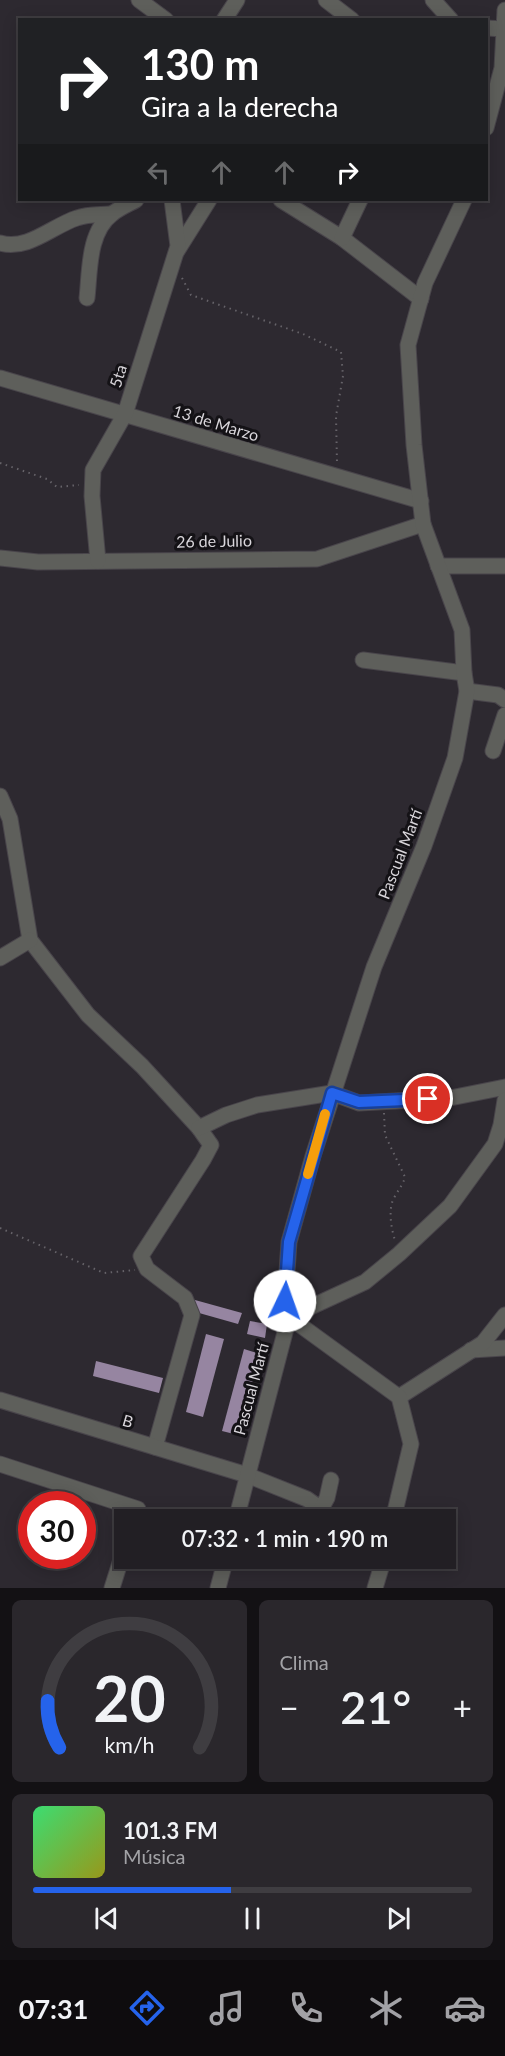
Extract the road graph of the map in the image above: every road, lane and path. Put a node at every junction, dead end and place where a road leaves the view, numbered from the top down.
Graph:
1 (237, 0) edge
2 (326, 0) edge
3 (433, 0) edge
4 (144, 1) edge
5 (505, 10) edge
6 (164, 18) edge
7 (225, 18) edge
8 (349, 18) edge
9 (449, 18) edge
10 (488, 28) edge
11 (504, 29) edge
12 (488, 120) edge
13 (134, 201) edge
14 (172, 201) edge
15 (207, 201) edge
16 (283, 201) edge
17 (360, 201) edge
18 (464, 201) edge
19 (110, 214) junction
20 (342, 238) junction
21 (0, 243) edge
22 (177, 251) junction
23 (87, 298) dead end
24 (421, 299) junction
25 (0, 378) edge
26 (125, 414) junction
27 (0, 463) edge
28 (337, 478) junction
29 (92, 486) junction
30 (421, 501) junction
31 (423, 524) junction
32 (0, 558) edge
33 (98, 561) junction
34 (438, 566) junction
35 (505, 566) edge
36 (363, 660) dead end
37 (464, 673) junction
38 (467, 691) junction
39 (505, 700) edge
40 (505, 715) edge
41 (493, 751) dead end
42 (0, 796) edge
43 (30, 940) junction
44 (0, 958) edge
45 (505, 1087) edge
46 (332, 1093) junction
47 (383, 1100) junction
48 (505, 1100) edge
49 (200, 1128) junction
50 (0, 1228) edge
51 (399, 1254) junction
52 (147, 1269) junction
53 (505, 1315) edge
54 (289, 1317) junction
55 (505, 1348) edge
56 (471, 1350) junction
57 (399, 1397) junction
58 (0, 1400) edge
59 (155, 1447) junction
60 (0, 1464) edge
61 (247, 1474) junction
62 (331, 1480) dead end
63 (138, 1509) edge
64 (239, 1509) edge
65 (318, 1509) edge
66 (324, 1509) edge
67 (396, 1509) edge
68 (118, 1569) edge
69 (223, 1569) edge
70 (378, 1569) edge
71 (112, 1588) edge
72 (218, 1588) edge
73 (375, 1588) edge

1 - 7 street
2 - 8 street
3 - 9 street
4 - 6 street
5 - 11 street
10 - 11 street
11 - 12 street
13 - 19 street
14 - 22 street, 5ta
15 - 22 street
16 - 20 street
17 - 20 street
18 - 24 street, Pascual Martí
19 - 21 street
19 - 23 street
20 - 24 street
22 - 26 street, 5ta
22 - 28 path
24 - 30 street, Pascual Martí
25 - 26 street, 13 de Marzo
26 - 28 street, 13 de Marzo
26 - 29 street, 5ta
27 - 29 path
28 - 30 street, 13 de Marzo
29 - 33 street, 5ta
30 - 31 street, Pascual Martí
31 - 33 street, 26 de Julio
31 - 34 street, Pascual Martí
32 - 33 street, 26 de Julio
34 - 35 street
34 - 37 street, Pascual Martí
36 - 37 street
37 - 38 street, Pascual Martí
38 - 39 street
38 - 46 street, Pascual Martí
40 - 41 street
42 - 43 street
43 - 44 street
43 - 49 street
45 - 47 street
46 - 47 street
46 - 49 street
46 - 54 street, Pascual Martí
47 - 51 path
48 - 51 street
49 - 52 street
50 - 52 path
51 - 54 street
52 - 59 street
53 - 56 street
54 - 57 street
54 - 61 street, Pascual Martí
55 - 56 street
56 - 57 street
57 - 67 street
58 - 59 street, B
59 - 61 street, B
60 - 63 street
61 - 64 street, Pascual Martí
61 - 65 street, B
62 - 66 street
68 - 71 street
69 - 72 street
70 - 73 street

